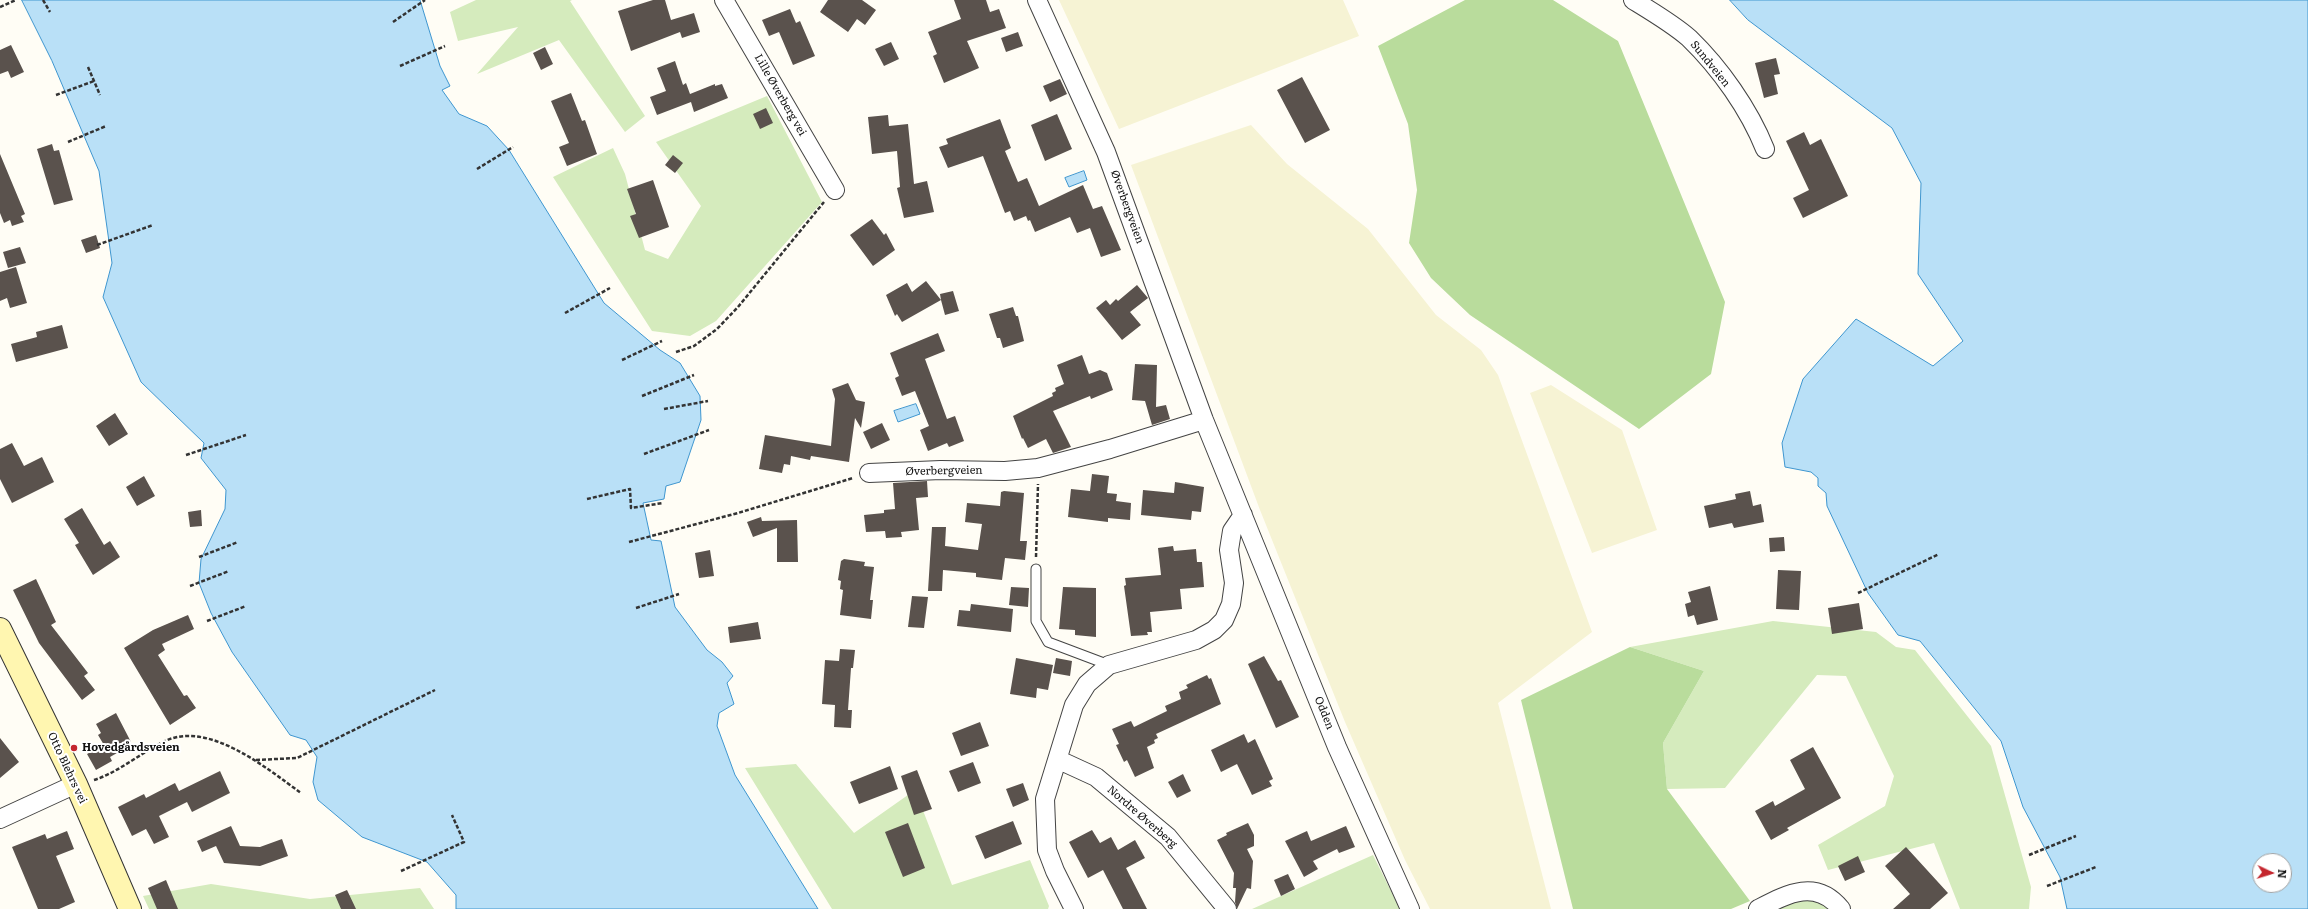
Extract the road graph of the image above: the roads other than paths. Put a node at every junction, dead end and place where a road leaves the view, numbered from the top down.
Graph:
1 (724, 0) edge
2 (1037, 0) edge
3 (1633, 0) edge
4 (1765, 149) dead end
5 (835, 190) road end
6 (1204, 420) junction
7 (869, 473) road end
8 (1243, 515) junction
9 (1036, 569) road end
10 (0, 629) edge
11 (1110, 665) junction
12 (1059, 760) junction
13 (76, 784) junction
14 (0, 819) edge
15 (130, 909) edge
16 (1074, 909) edge
17 (1227, 909) edge
18 (1410, 909) edge
19 (1758, 909) edge
20 (1841, 909) edge

1 - 5 street, Lille Øverberg vei
2 - 6 street, Øverbergveien
3 - 4 street, Sundveien
6 - 7 street, Øverbergveien
6 - 8 street, Øverbergveien
8 - 11 street
8 - 18 street, Odden
9 - 11 lane
10 - 13 street, Otto Blehrs vei
11 - 12 street
12 - 16 street
12 - 17 street, Nordre Øverberg
13 - 14 street
13 - 15 street, Otto Blehrs vei
19 - 20 street

